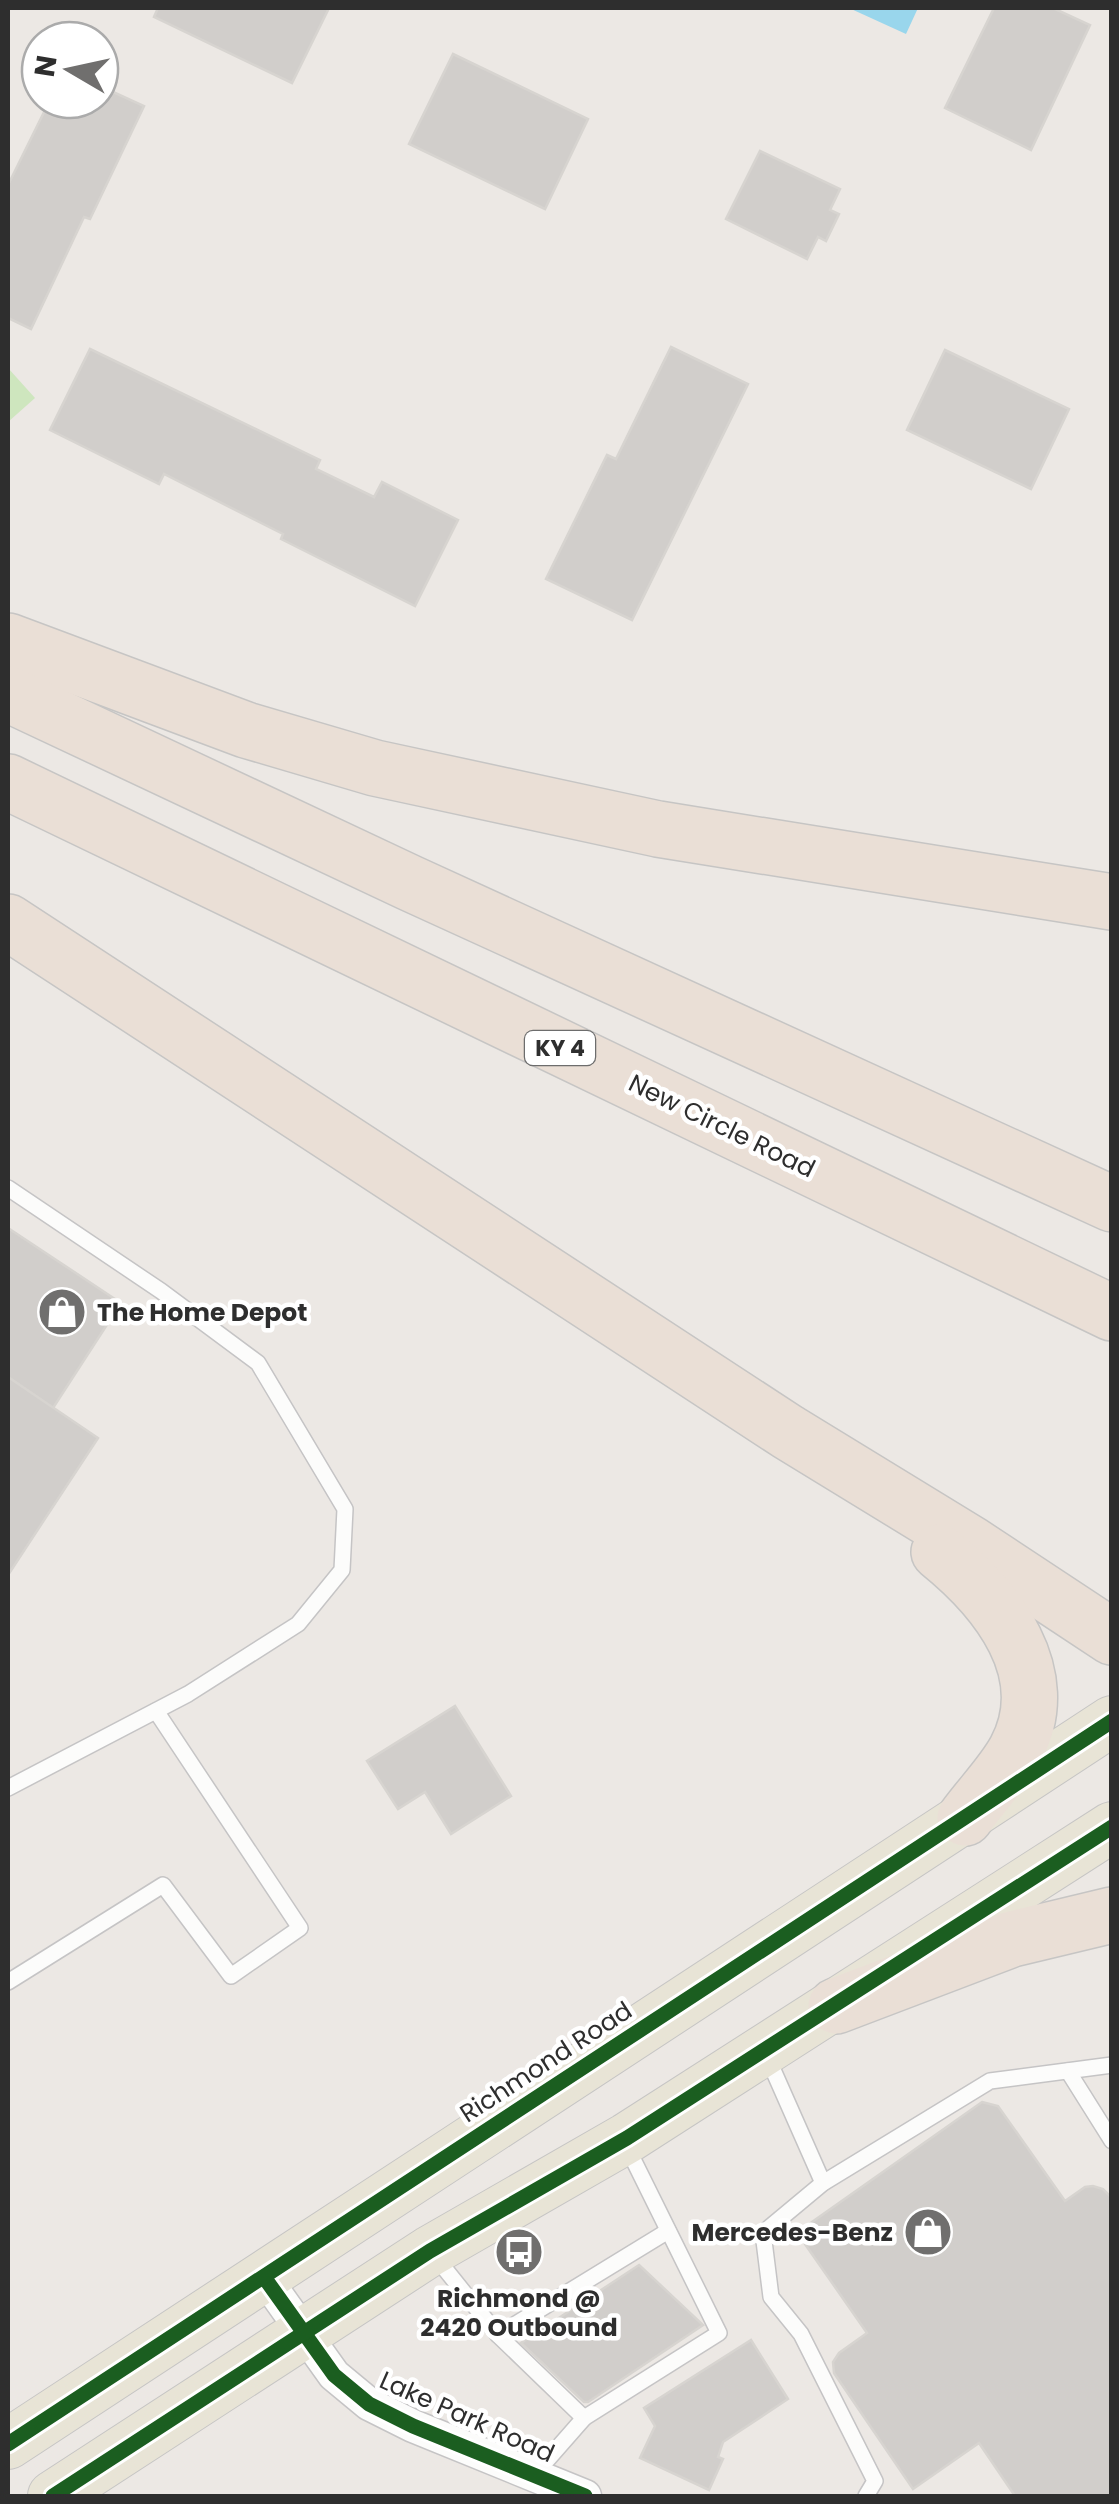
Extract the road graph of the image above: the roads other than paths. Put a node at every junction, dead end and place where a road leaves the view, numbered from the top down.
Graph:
1 (8, 641) edge
2 (8, 694) edge
3 (8, 782) edge
4 (1112, 902) edge
5 (8, 922) edge
6 (8, 1188) edge
7 (1112, 1204) edge
8 (1112, 1313) edge
9 (788, 1432) junction
10 (1112, 1637) edge
11 (156, 1711) junction
12 (1112, 1721) edge
13 (8, 1788) edge
14 (965, 1818) junction
15 (1112, 1827) edge
16 (1112, 1914) edge
17 (8, 1982) edge
18 (836, 2006) junction
19 (765, 2050) junction
20 (1112, 2065) edge
21 (1068, 2071) junction
22 (623, 2140) junction
23 (1112, 2141) edge
24 (823, 2183) junction
25 (668, 2231) junction
26 (430, 2251) junction
27 (264, 2277) junction
28 (536, 2312) junction
29 (550, 2323) dead end
30 (303, 2333) junction
31 (498, 2335) junction
32 (584, 2418) junction
33 (8, 2444) edge
34 (534, 2476) junction
35 (53, 2496) edge
36 (585, 2496) edge
37 (866, 2496) edge

1 - 4 highway
2 - 7 highway
3 - 8 highway, New Circle Road / KY 4
5 - 9 highway
6 - 11 lane
9 - 10 highway
9 - 14 highway
11 - 13 lane
11 - 17 lane
12 - 14 main road, Richmond Road
14 - 27 main road, Richmond Road
15 - 18 main road
16 - 18 highway
18 - 19 main road
19 - 22 main road
19 - 24 lane
20 - 21 lane
21 - 23 lane
21 - 24 lane
22 - 25 lane
22 - 26 main road
24 - 37 lane
25 - 28 lane
25 - 32 lane
26 - 30 main road
26 - 31 lane
27 - 30 street, Lake Park Road
27 - 33 main road, Richmond Road
28 - 29 lane
28 - 31 lane
30 - 34 street, Lake Park Road
30 - 35 main road
31 - 32 lane
32 - 34 lane
34 - 36 street, Lake Park Road

